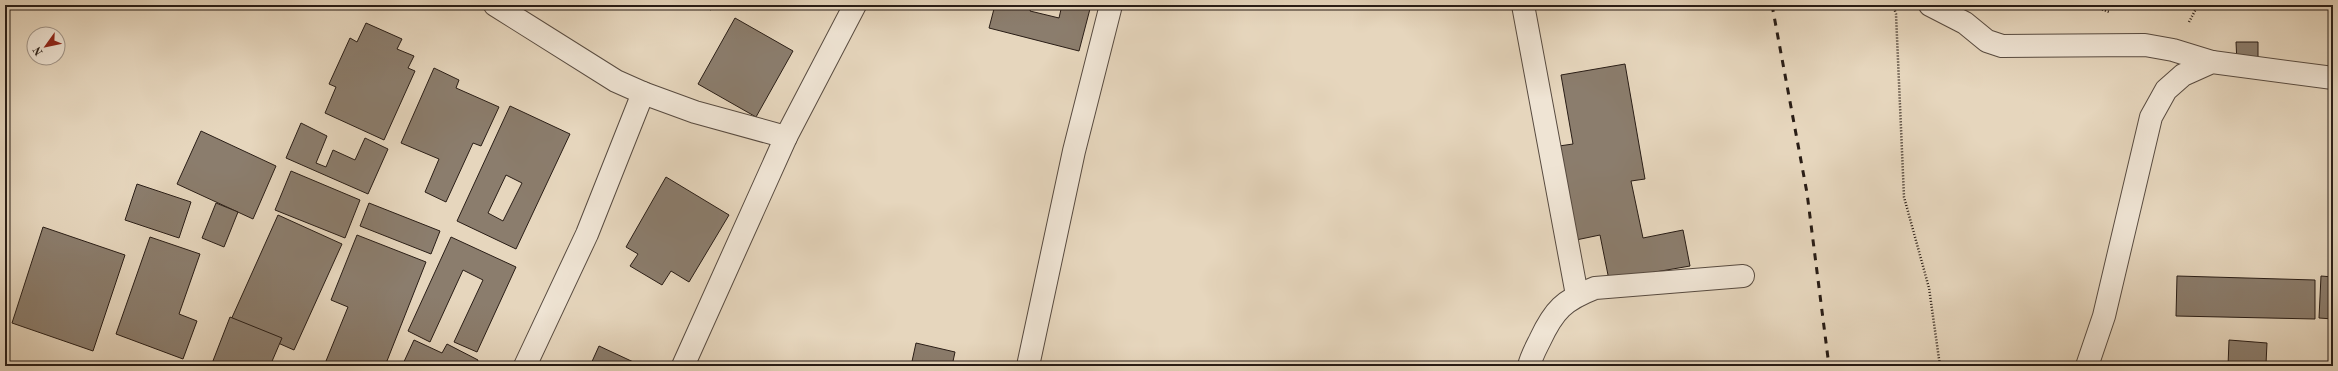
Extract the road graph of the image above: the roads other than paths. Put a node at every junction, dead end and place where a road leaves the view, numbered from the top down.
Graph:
1 (495, 5) edge
2 (855, 5) edge
3 (1110, 5) edge
4 (1523, 5) edge
5 (1930, 5) edge
6 (2212, 62) junction
7 (2333, 78) edge
8 (643, 93) junction
9 (786, 137) junction
10 (1743, 276) dead end
11 (1577, 295) junction
12 (525, 366) edge
13 (683, 366) edge
14 (1028, 366) edge
15 (1528, 366) edge
16 (2087, 366) edge

1 - 8 street
2 - 9 street
3 - 14 street
4 - 11 street
5 - 6 street
6 - 7 street
6 - 16 street
8 - 9 street
8 - 12 street
9 - 13 street
10 - 11 street
11 - 15 street

